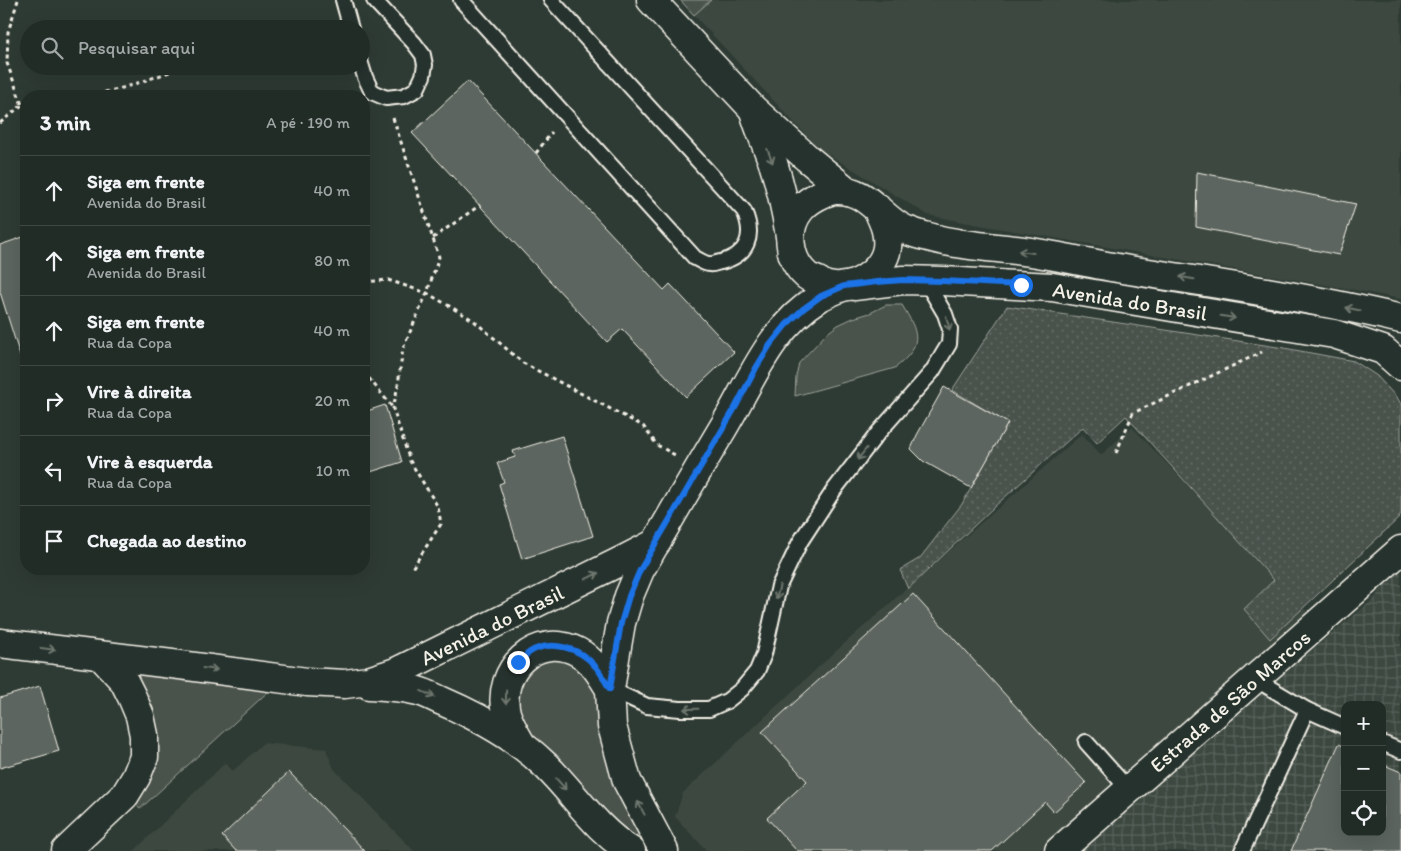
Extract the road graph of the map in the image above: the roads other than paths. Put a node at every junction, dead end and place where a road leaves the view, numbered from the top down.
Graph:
1 (343, 0) edge
2 (374, 0) edge
3 (461, 0) edge
4 (551, 0) edge
5 (652, 0) edge
6 (349, 20) edge
7 (364, 75) edge
8 (754, 110) junction
9 (847, 191) junction
10 (877, 208) junction
11 (790, 238) junction
12 (925, 280) junction
13 (847, 286) junction
14 (1401, 319) edge
15 (1401, 366) edge
16 (656, 543) junction
17 (1401, 550) edge
18 (0, 644) edge
19 (101, 656) junction
20 (1255, 679) junction
21 (345, 684) junction
22 (610, 689) junction
23 (1307, 710) junction
24 (1341, 725) edge
25 (1086, 742) dead end
26 (521, 744) junction
27 (1386, 745) edge
28 (1401, 751) edge
29 (1129, 790) junction
30 (66, 851) edge
31 (631, 851) edge
32 (664, 851) edge
33 (1059, 851) edge
34 (1242, 851) edge

1 - 6 lane
2 - 7 lane
3 - 4 lane
5 - 8 street
8 - 9 street
8 -> 11 street
9 - 10 street
9 - 11 street
10 - 13 street
14 -> 10 street, Avenida do Brasil
11 - 13 street
12 - 13 street, Avenida do Brasil
12 -> 15 street, Avenida do Brasil
12 -> 22 lane
13 - 16 street, Avenida do Brasil
21 -> 16 street, Avenida do Brasil
16 - 22 street
17 - 20 street, Estrada de São Marcos
18 -> 19 street, Avenida do Brasil
19 -> 21 street, Avenida do Brasil
19 - 30 street
20 - 23 lane
20 - 29 street, Estrada de São Marcos
21 -> 26 street
22 -> 26 street
32 -> 22 street
23 - 24 lane
23 - 34 lane
25 - 29 lane
26 -> 31 street
27 - 28 lane
29 - 33 street, Estrada de São Marcos

